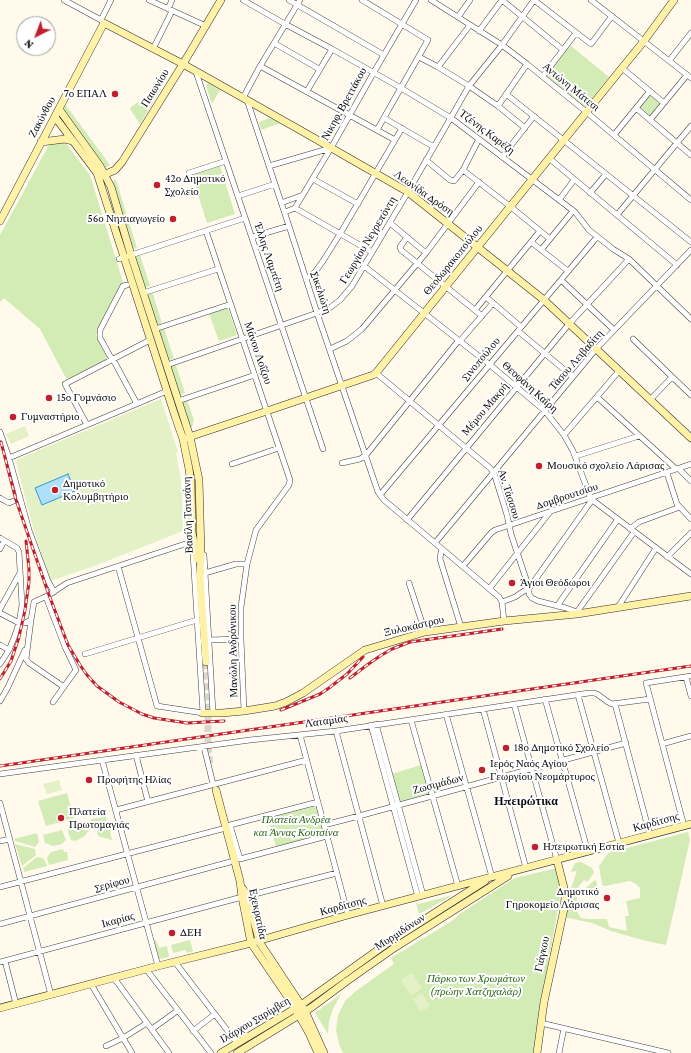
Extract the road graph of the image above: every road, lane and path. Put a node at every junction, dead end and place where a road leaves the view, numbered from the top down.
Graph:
1 (64, 0) edge
2 (111, 0) edge
3 (149, 0) edge
4 (172, 0) edge
5 (221, 0) edge
6 (243, 0) edge
7 (289, 0) edge
8 (362, 0) edge
9 (416, 0) edge
10 (470, 0) edge
11 (502, 0) edge
12 (534, 0) edge
13 (591, 0) edge
14 (674, 0) edge
15 (433, 1) edge
16 (298, 2) edge
17 (170, 10) junction
18 (522, 16) junction
19 (612, 16) junction
20 (458, 18) junction
21 (103, 22) junction
22 (402, 23) junction
23 (285, 24) junction
24 (470, 25) junction
25 (206, 26) junction
26 (479, 31) junction
27 (576, 33) junction
28 (691, 33) edge
29 (644, 41) junction
30 (274, 43) junction
31 (502, 45) junction
32 (153, 49) junction
33 (332, 49) junction
34 (564, 50) junction
35 (384, 55) junction
36 (419, 57) junction
37 (669, 61) junction
38 (183, 64) junction
39 (527, 64) junction
40 (260, 66) junction
41 (438, 67) junction
42 (622, 68) junction
43 (319, 69) junction
44 (196, 72) junction
45 (374, 72) junction
46 (543, 76) junction
47 (689, 77) edge
48 (469, 86) junction
49 (401, 88) junction
50 (307, 91) junction
51 (650, 91) junction
52 (506, 94) junction
53 (245, 99) junction
54 (664, 103) junction
55 (498, 106) junction
56 (636, 108) junction
57 (59, 109) junction
58 (587, 113) junction
59 (350, 115) junction
60 (534, 116) junction
61 (55, 117) junction
62 (384, 118) junction
63 (451, 118) junction
64 (650, 120) junction
65 (691, 126) edge
66 (402, 128) junction
67 (525, 128) junction
68 (377, 130) junction
69 (614, 134) junction
70 (479, 139) junction
71 (395, 140) junction
72 (565, 140) junction
73 (73, 141) junction
74 (42, 142) junction
75 (677, 143) junction
76 (434, 147) junction
77 (331, 148) junction
78 (691, 155) edge
79 (502, 157) junction
80 (550, 159) junction
81 (426, 160) junction
82 (226, 161) junction
83 (269, 166) junction
84 (655, 169) junction
85 (462, 170) junction
86 (189, 173) dead end
87 (376, 174) junction
88 (606, 174) junction
89 (102, 176) junction
90 (313, 179) junction
91 (533, 180) junction
92 (574, 180) junction
93 (479, 182) junction
94 (275, 184) junction
95 (408, 192) junction
96 (590, 193) junction
97 (303, 195) junction
98 (633, 195) junction
99 (238, 196) junction
100 (691, 198) edge
101 (559, 200) junction
102 (281, 203) junction
103 (358, 204) junction
104 (509, 206) junction
105 (295, 208) junction
106 (573, 211) junction
107 (284, 212) junction
108 (617, 215) junction
109 (245, 218) junction
110 (0, 221) edge
111 (390, 223) junction
112 (448, 224) junction
113 (289, 226) junction
114 (206, 231) junction
115 (540, 231) junction
116 (340, 234) junction
117 (252, 237) junction
118 (407, 237) junction
119 (597, 237) junction
120 (550, 239) junction
121 (531, 242) junction
122 (691, 242) edge
123 (478, 248) junction
124 (541, 250) junction
125 (691, 250) edge
126 (372, 252) junction
127 (426, 253) junction
128 (131, 255) junction
129 (121, 258) junction
130 (629, 259) junction
131 (417, 264) junction
132 (677, 265) junction
133 (364, 266) junction
134 (218, 269) junction
135 (507, 271) junction
136 (568, 271) junction
137 (306, 278) junction
138 (561, 280) junction
139 (127, 284) dead end
140 (657, 286) junction
141 (446, 287) junction
142 (395, 290) junction
143 (143, 293) junction
144 (486, 297) junction
145 (544, 300) junction
146 (493, 303) junction
147 (230, 304) junction
148 (587, 305) junction
149 (475, 310) junction
150 (317, 313) junction
151 (425, 313) junction
152 (482, 316) junction
153 (691, 318) edge
154 (569, 324) junction
155 (282, 326) junction
156 (155, 329) junction
157 (520, 329) junction
158 (614, 330) junction
159 (243, 339) junction
160 (633, 339) dead end
161 (150, 340) junction
162 (460, 340) junction
163 (330, 349) junction
164 (596, 349) junction
165 (545, 353) junction
166 (113, 360) junction
167 (489, 364) junction
168 (167, 365) junction
169 (619, 371) junction
170 (376, 374) junction
171 (255, 375) junction
172 (573, 377) junction
173 (672, 377) junction
174 (342, 386) junction
175 (516, 387) junction
176 (167, 391) junction
177 (691, 395) edge
178 (597, 396) junction
179 (306, 398) junction
180 (178, 400) junction
181 (650, 400) junction
182 (409, 401) junction
183 (137, 404) junction
184 (545, 411) junction
185 (267, 412) junction
186 (86, 425) junction
187 (438, 425) junction
188 (0, 432) edge
189 (564, 435) junction
190 (639, 436) junction
191 (190, 437) junction
192 (691, 438) edge
193 (183, 439) junction
194 (2, 442) edge
195 (279, 448) junction
196 (466, 448) junction
197 (323, 449) dead end
198 (366, 455) junction
199 (576, 456) junction
200 (9, 458) junction
201 (342, 463) dead end
202 (232, 464) dead end
203 (691, 464) edge
204 (677, 469) junction
205 (494, 473) junction
206 (667, 473) junction
207 (691, 481) edge
208 (290, 483) joint
209 (379, 493) junction
210 (20, 496) junction
211 (0, 498) edge
212 (592, 499) junction
213 (680, 507) junction
214 (551, 512) junction
215 (690, 516) edge
216 (618, 519) junction
217 (406, 520) junction
218 (509, 525) junction
219 (632, 530) junction
220 (691, 533) edge
221 (2, 539) edge
222 (196, 542) junction
223 (435, 543) junction
224 (656, 548) junction
225 (0, 549) edge
226 (442, 549) junction
227 (517, 554) junction
228 (668, 557) junction
229 (247, 564) junction
230 (118, 566) junction
231 (463, 566) junction
232 (20, 572) junction
233 (205, 573) junction
234 (691, 574) edge
235 (409, 583) dead end
236 (529, 588) junction
237 (489, 589) junction
238 (54, 592) junction
239 (46, 596) junction
240 (691, 596) edge
241 (502, 602) junction
242 (557, 606) junction
243 (618, 607) junction
244 (0, 609) edge
245 (0, 613) edge
246 (577, 613) junction
247 (31, 620) junction
248 (197, 620) junction
249 (504, 622) junction
250 (19, 623) junction
251 (461, 627) junction
252 (425, 632) junction
253 (138, 638) junction
254 (241, 639) junction
255 (208, 640) junction
256 (0, 645) edge
257 (27, 646) junction
258 (9, 650) junction
259 (85, 654) dead end
260 (206, 662) tunnel mouth
261 (0, 664) edge
262 (688, 676) edge
263 (64, 687) junction
264 (578, 695) junction
265 (691, 696) edge
266 (545, 699) junction
267 (650, 699) junction
268 (0, 701) edge
269 (53, 702) dead end
270 (514, 704) junction
271 (615, 704) junction
272 (483, 709) junction
273 (244, 711) junction
274 (203, 713) junction
275 (213, 713) junction
276 (446, 714) junction
277 (411, 720) junction
278 (374, 724) junction
279 (336, 731) junction
280 (300, 735) junction
281 (691, 736) edge
282 (626, 743) junction
283 (662, 744) junction
284 (204, 747) junction
285 (593, 752) junction
286 (136, 755) junction
287 (102, 760) junction
288 (307, 760) junction
289 (562, 760) junction
290 (532, 769) junction
291 (0, 774) edge
292 (501, 777) junction
293 (215, 787) junction
294 (466, 787) junction
295 (432, 796) junction
296 (148, 802) junction
297 (318, 802) junction
298 (0, 805) edge
299 (396, 806) junction
300 (116, 810) junction
301 (359, 816) junction
302 (324, 824) junction
303 (687, 825) edge
304 (222, 828) dead end
305 (650, 835) junction
306 (327, 836) junction
307 (10, 839) junction
308 (0, 841) edge
309 (619, 843) junction
310 (588, 852) junction
311 (128, 853) junction
312 (557, 860) junction
313 (230, 862) dead end
314 (526, 868) junction
315 (515, 871) junction
316 (337, 873) junction
317 (492, 877) junction
318 (21, 882) junction
319 (458, 886) junction
320 (0, 887) edge
321 (137, 887) junction
322 (421, 896) junction
323 (244, 897) junction
324 (383, 906) junction
325 (348, 915) junction
326 (30, 916) junction
327 (146, 923) junction
328 (0, 924) edge
329 (255, 941) junction
330 (39, 951) junction
331 (2, 961) edge
332 (175, 962) junction
333 (158, 966) junction
334 (146, 969) junction
335 (114, 978) junction
336 (91, 984) junction
337 (51, 995) junction
338 (16, 1004) junction
339 (0, 1008) edge
340 (300, 1010) junction
341 (178, 1011) junction
342 (215, 1014) junction
343 (147, 1023) junction
344 (541, 1023) junction
345 (564, 1028) junction
346 (152, 1029) junction
347 (193, 1031) junction
348 (123, 1038) junction
349 (237, 1043) junction
350 (106, 1046) dead end
351 (649, 1051) edge
352 (132, 1053) edge
353 (169, 1053) edge
354 (210, 1053) edge
355 (221, 1053) edge
356 (237, 1053) edge
357 (318, 1053) edge
358 (324, 1053) edge
359 (537, 1053) edge
360 (559, 1053) edge
361 (668, 1053) edge

1 - 21 street
2 - 21 street, Ζακύνθου
3 - 17 street
4 - 17 street
5 - 25 street, Παιωνίου
6 - 23 street, Τζένης Καρέζη
7 - 16 street
8 - 22 street
9 - 22 street, Νικηφ. Βρεττάκου
10 - 20 street
11 - 18 street
11 - 26 street
12 - 18 street, Γεωργίου Νεγρεπόντη
12 - 27 street
13 - 19 street
14 - 29 street, Θεοδωρακοπούλου
15 - 20 street, Αντώνη Μάτεσι
16 - 23 street
16 - 35 street
17 - 25 street
17 - 32 street
18 - 31 street, Γεωργίου Νεγρεπόντη
18 - 34 street
19 - 27 street
19 - 29 street
20 - 24 street, Αντώνη Μάτεσι
21 - 32 street, Λεωνίδα Δρόση
21 - 57 street, Ζακύνθου
22 - 35 street, Νικηφ. Βρεττάκου
22 - 36 street
23 - 30 street
23 - 33 street, Τζένης Καρέζη
24 - 26 street, Αντώνη Μάτεσι
24 - 41 street
25 - 38 street, Παιωνίου
26 - 31 street, Αντώνη Μάτεσι
27 - 34 street
28 - 37 street
29 - 37 street
29 - 42 street, Θεοδωρακοπούλου
30 - 40 street
30 - 43 street
31 - 39 street, Αντώνη Μάτεσι
31 - 48 street, Γεωργίου Νεγρεπόντη
32 - 38 street, Λεωνίδα Δρόση
33 - 43 street
33 - 45 street, Τζένης Καρέζη
34 - 46 street
35 - 45 street, Νικηφ. Βρεττάκου
36 - 41 street
36 - 49 street
37 - 47 street
38 - 44 street, Λεωνίδα Δρόση
38 - 89 street, Παιωνίου
39 - 46 street, Αντώνη Μάτεσι
39 - 52 street
40 - 50 street
40 - 53 street
41 - 48 street
42 - 51 street
42 - 58 street, Θεοδωρακοπούλου
43 - 50 street
44 - 53 street, Λεωνίδα Δρόση
44 - 82 street, Έλλης Λαμπέτη
45 - 49 street, Τζένης Καρέζη
45 - 59 street, Νικηφ. Βρεττάκου
46 - 58 street, Αντώνη Μάτεσι
47 - 54 street
48 - 55 street
48 - 63 street, Γεωργίου Νεγρεπόντη
49 - 62 street
49 - 63 street, Τζένης Καρέζη
50 - 59 street
51 - 54 street
51 - 56 street
52 - 55 street
52 - 60 street
53 - 77 street, Λεωνίδα Δρόση
53 - 83 street, Σικελιώτη
54 - 64 street
55 - 67 street
56 - 64 street
56 - 69 street
57 - 61 street, Ζακύνθου
57 - 89 street, Βασίλη Τσιτσάνη
58 - 69 street, Αντώνη Μάτεσι
58 - 72 street, Θεοδωρακοπούλου
59 - 68 street
59 - 77 street, Νικηφ. Βρεττάκου
60 - 67 street
60 - 72 street
61 - 73 street, Βασίλη Τσιτσάνη
61 - 74 street, Ζακύνθου
62 - 66 street
62 - 68 street
63 - 70 street, Τζένης Καρέζη
63 - 76 street, Γεωργίου Νεγρεπόντη
64 - 75 street
65 - 75 street
66 - 71 street
66 - 76 street
67 - 79 street
68 - 71 street
69 - 84 street, Αντώνη Μάτεσι
70 - 79 street, Τζένης Καρέζη
70 - 85 street
71 - 87 street
72 - 80 street, Θεοδωρακοπούλου
72 - 88 street
73 - 74 street
73 - 89 street, Βασίλη Τσιτσάνη
74 - 110 street, Ζακύνθου
75 - 78 street
75 - 84 street
76 - 81 street, Γεωργίου Νεγρεπόντη
77 - 83 street
77 - 87 street, Λεωνίδα Δρόση
77 - 90 street, Νικηφ. Βρεττάκου
79 - 91 street, Τζένης Καρέζη
80 - 91 street, Θεοδωρακοπούλου
80 - 92 street
81 - 85 street
81 - 95 street, Γεωργίου Νεγρεπόντη
82 - 86 street
82 - 99 street, Έλλης Λαμπέτη
83 - 94 street, Σικελιώτη
84 - 98 street
84 - 100 street, Αντώνη Μάτεσι
85 - 93 street
87 - 95 street, Λεωνίδα Δρόση
87 - 103 street
88 - 96 street
88 - 98 street
89 - 128 street, Βασίλη Τσιτσάνη
89 - 129 street, Βασίλη Τσιτσάνη
90 - 97 street, Νικηφ. Βρεττάκου
90 - 103 street
91 - 101 street, Τζένης Καρέζη
91 - 104 street, Θεοδωρακοπούλου
92 - 96 street
92 - 101 street
93 - 104 street
93 - 112 street
94 - 99 street
94 - 102 street, Σικελιώτη
95 - 111 street, Γεωργίου Νεγρεπόντη
95 - 112 street, Λεωνίδα Δρόση
96 - 108 street
97 - 102 street
97 - 105 street, Νικηφ. Βρεττάκου
98 - 108 street
98 - 122 street
99 - 109 street, Έλλης Λαμπέτη
101 - 106 street, Τζένης Καρέζη
102 - 107 street, Σικελιώτη
103 - 116 street
104 - 115 street
104 - 123 street, Θεοδωρακοπούλου
105 - 107 street
105 - 116 street
106 - 119 street, Τζένης Καρέζη
106 - 120 street
107 - 113 street, Σικελιώτη
108 - 132 street
109 - 114 street
109 - 117 street, Έλλης Λαμπέτη
111 - 118 street
111 - 126 street, Γεωργίου Νεγρεπόντη
112 - 123 street, Λεωνίδα Δρόση
112 - 127 street
113 - 117 street
113 - 137 street, Σικελιώτη
114 - 128 street
114 - 134 street, Μάνου Λοΐζου
115 - 120 street
115 - 121 street
116 - 126 street
116 - 137 street
117 - 155 street, Έλλης Λαμπέτη
118 - 127 street
118 - 131 street
119 - 130 street, Τζένης Καρέζη
119 - 136 street, Σινοπούλου
120 - 124 street
121 - 124 street
121 - 135 street
123 - 135 street, Λεωνίδα Δρόση
123 - 141 street, Θεοδωρακοπούλου
124 - 136 street
125 - 132 street, Τάσου Λειβαδίτη
126 - 133 street, Γεωργίου Νεγρεπόντη
127 - 131 street
128 - 129 street
128 - 143 street, Βασίλη Τσιτσάνη
129 - 161 street, Βασίλη Τσιτσάνη
130 - 140 street, Τζένης Καρέζη
130 - 148 street, Μέμου Μακρή
131 - 141 street
131 - 142 street
132 - 140 street, Τάσου Λειβαδίτη
133 - 142 street, Θεοφάνη Καΐρη
133 - 150 street, Γεωργίου Νεγρεπόντη
134 - 143 street
134 - 147 street, Μάνου Λοΐζου
135 - 144 street
135 - 145 street, Λεωνίδα Δρόση
136 - 138 street, Σινοπούλου
137 - 150 street, Σικελιώτη
138 - 145 street, Σινοπούλου
138 - 148 street
139 - 166 street
140 - 153 street, Τζένης Καρέζη
140 - 158 street, Τάσου Λειβαδίτη
141 - 149 street
141 - 151 street, Θεοδωρακοπούλου
142 - 151 street, Θεοφάνη Καΐρη
142 - 163 street
143 - 156 street, Βασίλη Τσιτσάνη
144 - 146 street
144 - 149 street
145 - 154 street, Λεωνίδα Δρόση
145 - 157 street, Σινοπούλου
146 - 152 street
146 - 157 street
147 - 156 street
147 - 159 street, Μάνου Λοΐζου
148 - 154 street, Μέμου Μακρή
148 - 158 street
149 - 152 street
150 - 155 street, Γεωργίου Νεγρεπόντη
150 - 163 street, Σικελιώτη
151 - 162 street, Θεοφάνη Καΐρη
151 - 170 street, Θεοδωρακοπούλου
152 - 162 street
154 - 164 street, Λεωνίδα Δρόση
154 - 165 street, Μέμου Μακρή
155 - 159 street, Γεωργίου Νεγρεπόντη
155 - 179 street, Έλλης Λαμπέτη
156 - 168 street, Βασίλη Τσιτσάνη
157 - 165 street
157 - 167 street, Σινοπούλου
158 - 164 street, Τάσου Λειβαδίτη
159 - 168 street, Γεωργίου Νεγρεπόντη
159 - 171 street, Μάνου Λοΐζου
160 - 173 street
161 - 166 street
161 - 176 street, Βασίλη Τσιτσάνη
162 - 167 street, Θεοφάνη Καΐρη
162 - 182 street
163 - 174 street, Σικελιώτη
164 - 169 street, Λεωνίδα Δρόση
164 - 172 street, Τάσου Λειβαδίτη
165 - 172 street
165 - 175 street, Μέμου Μακρή
166 - 183 street
166 - 186 street
167 - 175 street, Θεοφάνη Καΐρη
167 - 187 street, Σινοπούλου
168 - 180 street, Βασίλη Τσιτσάνη
169 - 178 street
169 - 181 street, Λεωνίδα Δρόση
170 - 174 street
170 - 182 street, Αν. Τάσσου
171 - 180 street
171 - 185 street, Μάνου Λοΐζου
172 - 184 street, Τάσου Λειβαδίτη
173 - 177 street
173 - 181 street
174 - 179 street
174 - 198 street, Σικελιώτη
175 - 184 street, Θεοφάνη Καΐρη
175 - 196 street, Μέμου Μακρή
176 - 183 street
176 - 193 street, Βασίλη Τσιτσάνη
178 - 189 street
178 - 190 street
179 - 185 street
179 - 197 street, Έλλης Λαμπέτη
180 - 191 street, Βασίλη Τσιτσάνη
181 - 192 street, Λεωνίδα Δρόση
182 - 187 street, Αν. Τάσσου
182 - 198 street
183 - 186 street
184 - 189 street, Θεοφάνη Καΐρη
184 - 205 street, Τάσου Λειβαδίτη
185 - 191 street
185 - 195 street, Μάνου Λοΐζου
186 - 200 street
187 - 196 street, Αν. Τάσσου
187 - 209 street, Σινοπούλου
188 - 194 street
189 - 199 street, Θεοφάνη Καΐρη
190 - 199 street
190 - 204 street
191 - 193 street
191 - 222 street, Βασίλη Τσιτσάνη
193 - 222 street, Βασίλη Τσιτσάνη
194 - 200 street
195 - 202 street
195 - 208 street, Μάνου Λοΐζου
196 - 205 street, Αν. Τάσσου
196 - 217 street, Μέμου Μακρή
198 - 201 street
198 - 209 street, Σικελιώτη
199 - 212 street, Θεοφάνη Καΐρη
200 - 210 street
203 - 204 street, Δομβρουτσίου
204 - 206 street, Δομβρουτσίου
204 - 207 street
205 - 218 street, Αν. Τάσσου
205 - 223 street, Τάσου Λειβαδίτη
206 - 212 street, Δομβρουτσίου
206 - 213 street
208 - 229 street, Μανώλη Ανδρόνικου
209 - 217 street
210 - 211 street
210 - 238 street
212 - 214 street, Δομβρουτσίου
212 - 216 street
212 - 236 street
213 - 215 street
213 - 219 street
214 - 218 street, Δομβρουτσίου
214 - 227 street
216 - 219 street
216 - 242 street
217 - 223 street
218 - 227 street, Αν. Τάσσου
218 - 231 street, Δομβρουτσίου
219 - 224 street
219 - 246 street
220 - 228 street
221 - 225 street
221 - 232 street
222 - 230 street
222 - 233 street
222 - 248 street, Βασίλη Τσιτσάνη
222 - 260 street, Βασίλη Τσιτσάνη
223 - 226 street
224 - 228 street
224 - 243 street
226 - 231 street
226 - 251 street
227 - 236 street, Αν. Τάσσου
227 - 237 street
228 - 234 street
229 - 233 street
229 - 254 street, Μανώλη Ανδρόνικου
230 - 238 street
230 - 253 street
231 - 237 street
232 - 244 street
232 - 250 street
233 - 255 street
235 - 252 street
236 - 241 street
236 - 242 street, Αν. Τάσσου
237 - 241 street
238 - 239 street
239 - 247 street
239 - 263 street
240 - 243 street, Ξυλοκάστρου
241 - 249 street
242 - 246 street, Αν. Τάσσου
243 - 246 street, Ξυλοκάστρου
245 - 250 street
246 - 249 street, Ξυλοκάστρου
247 - 250 street
247 - 257 street
248 - 253 street
248 - 274 street, Βασίλη Τσιτσάνη
249 - 251 street, Ξυλοκάστρου
250 - 258 street
251 - 252 street, Ξυλοκάστρου
252 - 273 street, Ξυλοκάστρου
253 - 259 street
253 - 274 street, Ξυλοκάστρου
254 - 255 street
254 - 273 street, Μανώλη Ανδρόνικου
255 - 275 street
256 - 258 street
257 - 263 street
257 - 268 street
258 - 261 street
262 - 265 street
262 - 267 street
263 - 269 street
264 - 266 street, Λαταμίας
264 - 271 street, Λαταμίας
264 - 285 street
266 - 270 street, Λαταμίας
266 - 289 street
267 - 271 street
267 - 283 street
270 - 272 street, Λαταμίας
270 - 290 street
271 - 282 street
272 - 276 street, Λαταμίας
272 - 292 street
273 - 275 street, Ξυλοκάστρου
274 - 275 street, Ξυλοκάστρου
276 - 277 street, Λαταμίας
276 - 294 street
277 - 278 street, Λαταμίας
277 - 295 street
278 - 279 street, Λαταμίας
278 - 299 street
279 - 280 street, Λαταμίας
279 - 301 street
280 - 284 street, Λαταμίας
280 - 288 street
281 - 283 street
282 - 285 street, Ζωσιμάδων
282 - 305 street
283 - 303 street
284 - 286 street, Λαταμίας
284 - 293 street
285 - 289 street, Ζωσιμάδων
285 - 309 street
286 - 287 street, Λαταμίας
286 - 296 street
287 - 291 street, Λαταμίας
287 - 300 street
288 - 293 street
288 - 297 street
289 - 290 street, Ζωσιμάδων
289 - 310 street
290 - 292 street, Ζωσιμάδων
290 - 312 street
292 - 294 street, Ζωσιμάδων
292 - 314 street
293 - 296 street
293 - 323 street, Εχεκρατίδα
294 - 295 street, Ζωσιμάδων
294 - 317 street
295 - 299 street, Ζωσιμάδων
295 - 319 street
296 - 300 street
297 - 302 street
297 - 306 street
298 - 307 street
299 - 301 street, Ζωσιμάδων
299 - 322 street
300 - 311 street
301 - 302 street, Ζωσιμάδων
301 - 324 street
302 - 306 street
303 - 305 street, Καρδίτσης
304 - 311 street
305 - 309 street, Καρδίτσης
306 - 316 street
307 - 308 street
307 - 318 street
309 - 310 street, Καρδίτσης
310 - 312 street, Καρδίτσης
311 - 318 street
311 - 321 street
312 - 314 street, Καρδίτσης
312 - 344 street, Γιάγκου
313 - 321 street, Σερίφου
314 - 315 street, Καρδίτσης
315 - 317 street, Καρδίτσης
315 - 340 street, Μυρμιδόνων
316 - 323 street, Ικαρίας
316 - 325 street
317 - 319 street, Καρδίτσης
317 - 340 street, Μυρμιδόνων
318 - 320 street
318 - 326 street
319 - 322 street, Καρδίτσης
321 - 326 street, Σερίφου
321 - 327 street
322 - 324 street, Καρδίτσης
323 - 327 street, Ικαρίας
323 - 329 street, Εχεκρατίδα
324 - 325 street, Καρδίτσης
325 - 329 street, Καρδίτσης
326 - 328 street, Σερίφου
326 - 330 street
327 - 330 street, Ικαρίας
327 - 333 street
329 - 332 street, Καρδίτσης
329 - 340 street, Εχεκρατίδα
330 - 331 street, Ικαρίας
330 - 337 street
331 - 338 street
332 - 333 street, Καρδίτσης
332 - 342 street
333 - 334 street, Καρδίτσης
334 - 335 street, Καρδίτσης
334 - 341 street
335 - 336 street, Καρδίτσης
335 - 343 street
336 - 337 street, Καρδίτσης
336 - 348 street
337 - 338 street, Καρδίτσης
338 - 339 street, Καρδίτσης
340 - 349 street, Ιλάρχου Σαρίμβεη
340 - 356 street, Ιλάρχου Σαρίμβεη
340 - 357 street, Εχεκρατίδα
340 - 358 street, Εχεκρατίδα
341 - 346 street
341 - 347 street
342 - 347 street
342 - 349 street
343 - 346 street
343 - 348 street
344 - 345 street
344 - 359 street, Γιάγκου
345 - 351 street
345 - 360 street
346 - 353 street
347 - 354 street
348 - 350 street
348 - 352 street
349 - 355 street, Ιλάρχου Σαρίμβεη
351 - 361 street

